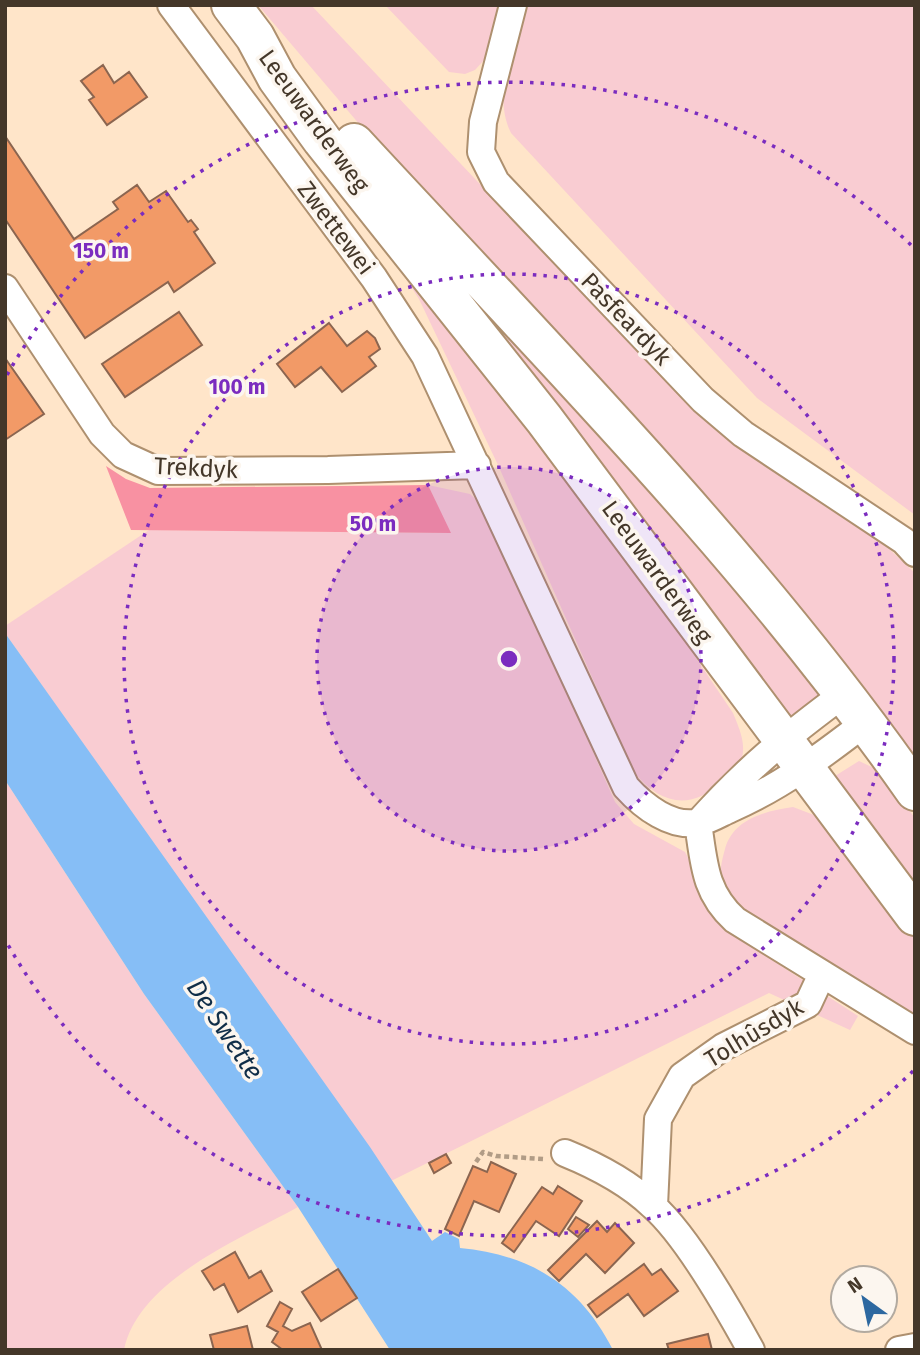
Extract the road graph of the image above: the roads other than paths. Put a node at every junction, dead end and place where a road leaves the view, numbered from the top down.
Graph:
1 (171, 5) edge
2 (231, 5) edge
3 (513, 5) edge
4 (255, 37) junction
5 (5, 288) edge
6 (477, 465) junction
7 (915, 553) edge
8 (856, 708) junction
9 (780, 740) junction
10 (803, 770) junction
11 (915, 791) edge
12 (698, 823) junction
13 (915, 916) edge
14 (822, 974) junction
15 (915, 1031) edge
16 (565, 1153) road end
17 (654, 1206) junction
18 (915, 1347) edge
19 (751, 1350) edge
20 (899, 1350) edge

1 - 6 street, Zwettewei
2 - 4 main road
3 - 7 street, Pasfeardyk
4 - 8 main road, Leeuwarderweg
4 - 9 main road, Leeuwarderweg
5 - 6 street, Trekdyk
6 - 12 street
8 - 9 street
8 - 10 street
8 - 11 main road, Leeuwarderweg
9 - 10 main road, Leeuwarderweg
9 - 12 street
10 - 12 street
10 - 13 main road, Leeuwarderweg
12 - 14 street
14 - 15 street
14 - 17 street, Tolhûsdyk
16 - 17 street
17 - 19 street
18 - 20 street

